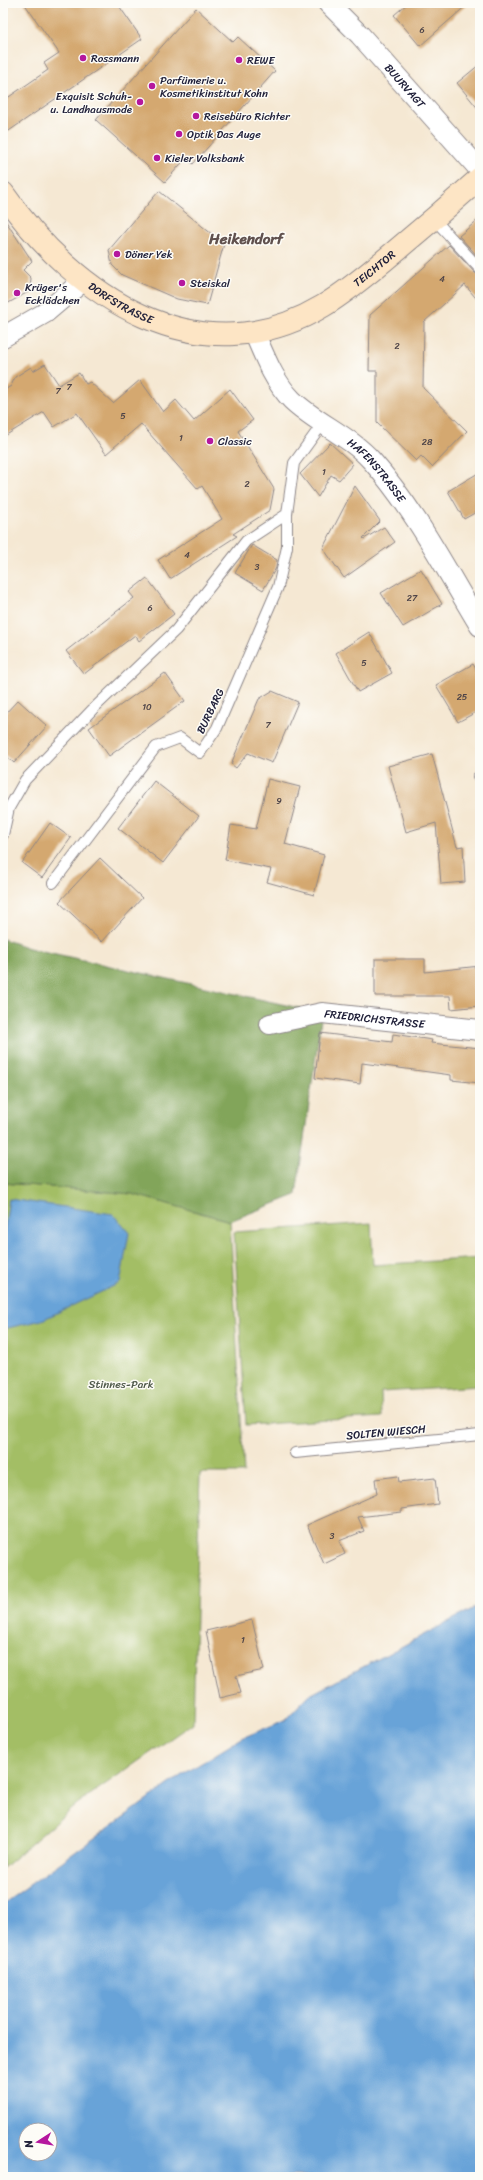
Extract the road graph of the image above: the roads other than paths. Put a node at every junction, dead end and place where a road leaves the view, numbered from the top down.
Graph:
1 (328, 3) edge
2 (480, 170) edge
3 (480, 178) edge
4 (3, 193) edge
5 (434, 219) junction
6 (480, 269) edge
7 (84, 280) junction
8 (254, 332) junction
9 (3, 336) edge
10 (323, 423) junction
11 (288, 514) junction
12 (480, 626) edge
13 (3, 835) edge
14 (53, 883) dead end
15 (270, 1024) dead end
16 (480, 1030) edge
17 (480, 1435) edge
18 (295, 1453) dead end

1 - 2 street, BUURVAGT
3 - 5 street, TEICHTOR
4 - 7 street, DORFSTRASSE
5 - 6 lane
5 - 8 street, TEICHTOR
7 - 8 street, DORFSTRASSE
7 - 9 street
8 - 10 street, HAFENSTRASSE
10 - 11 lane, BURBARG
10 - 12 street, HAFENSTRASSE
11 - 13 lane
11 - 14 lane, BURBARG
15 - 16 street, FRIEDRICHSTRASSE
17 - 18 lane, SOLTEN WIESCH

